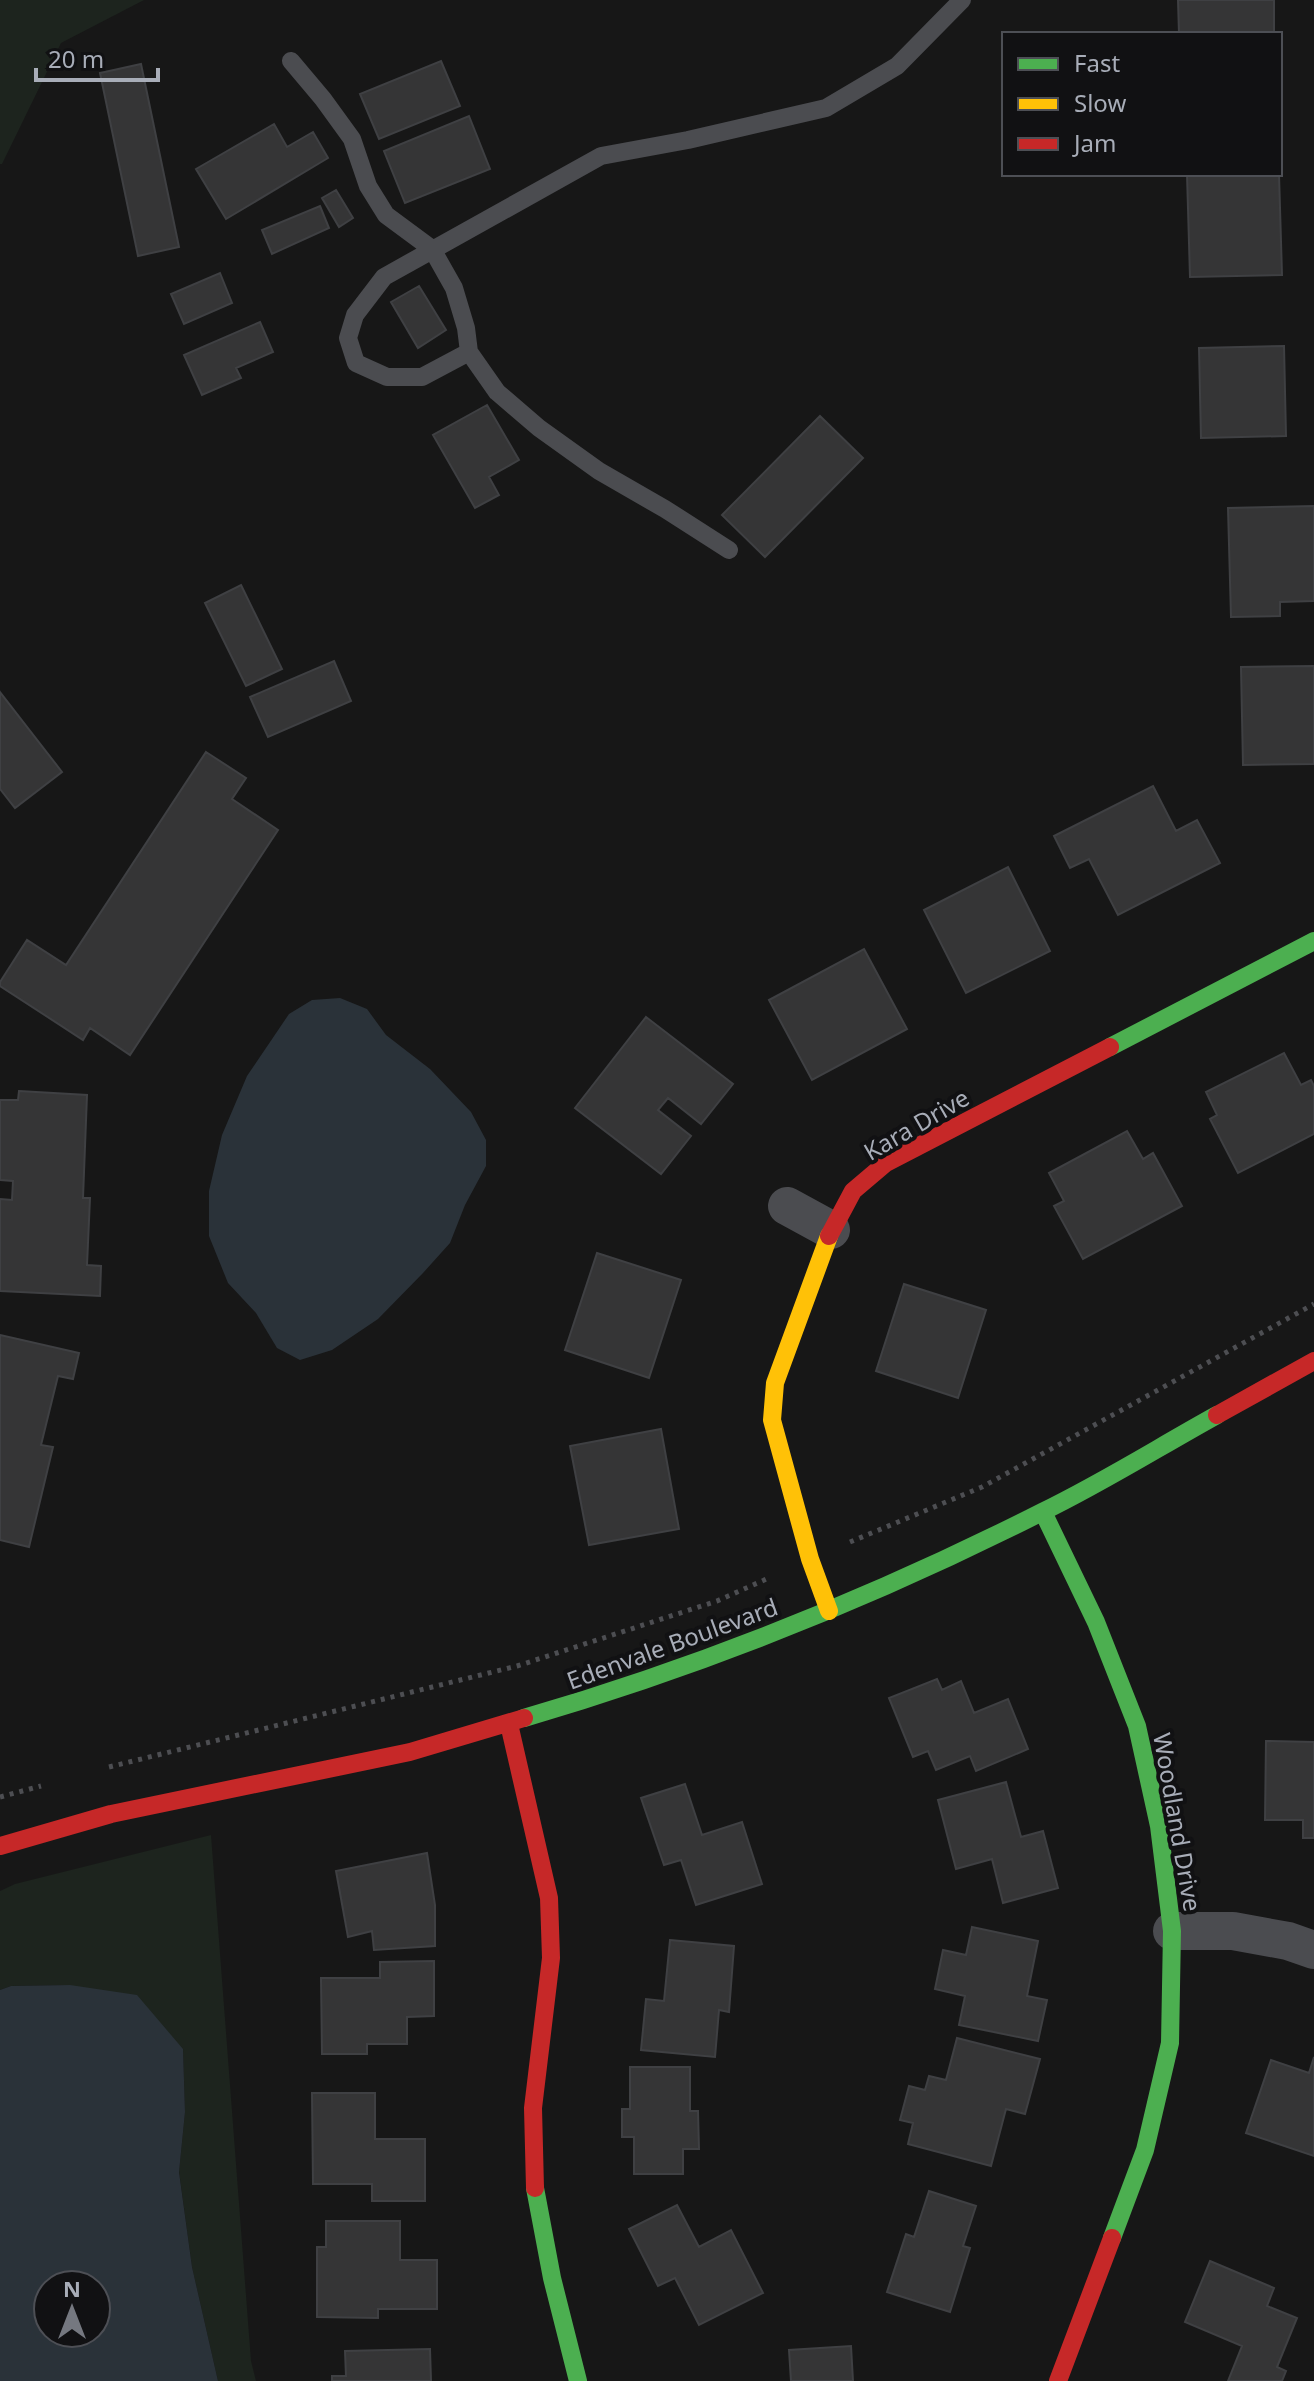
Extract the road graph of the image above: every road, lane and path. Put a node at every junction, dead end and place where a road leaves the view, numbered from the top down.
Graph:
1 (962, 0) edge
2 (291, 61) dead end
3 (432, 249) junction
4 (469, 352) junction
5 (729, 550) dead end
6 (1314, 941) edge
7 (787, 1206) dead end
8 (831, 1230) junction
9 (1314, 1304) edge
10 (1314, 1361) edge
11 (1043, 1512) junction
12 (810, 1559) junction
13 (829, 1611) junction
14 (509, 1724) junction
15 (106, 1768) dead end
16 (45, 1785) dead end
17 (0, 1797) edge
18 (0, 1846) edge
19 (1172, 1931) junction
20 (1314, 1950) edge
21 (578, 2381) edge
22 (1058, 2381) edge

1 - 3 lane
2 - 3 lane
3 - 4 lane
3 - 4 lane
4 - 5 lane
6 - 8 street, Kara Drive
7 - 8 street
8 - 12 street, Kara Drive
9 - 12 path
10 - 11 street, Edenvale Boulevard
11 - 13 street, Edenvale Boulevard
11 - 19 street, Woodland Drive
12 - 13 street, Kara Drive
12 - 15 path
13 - 14 street, Edenvale Boulevard
14 - 18 street, Edenvale Boulevard
14 - 21 street
16 - 17 path
19 - 20 street
19 - 22 street, Woodland Drive

